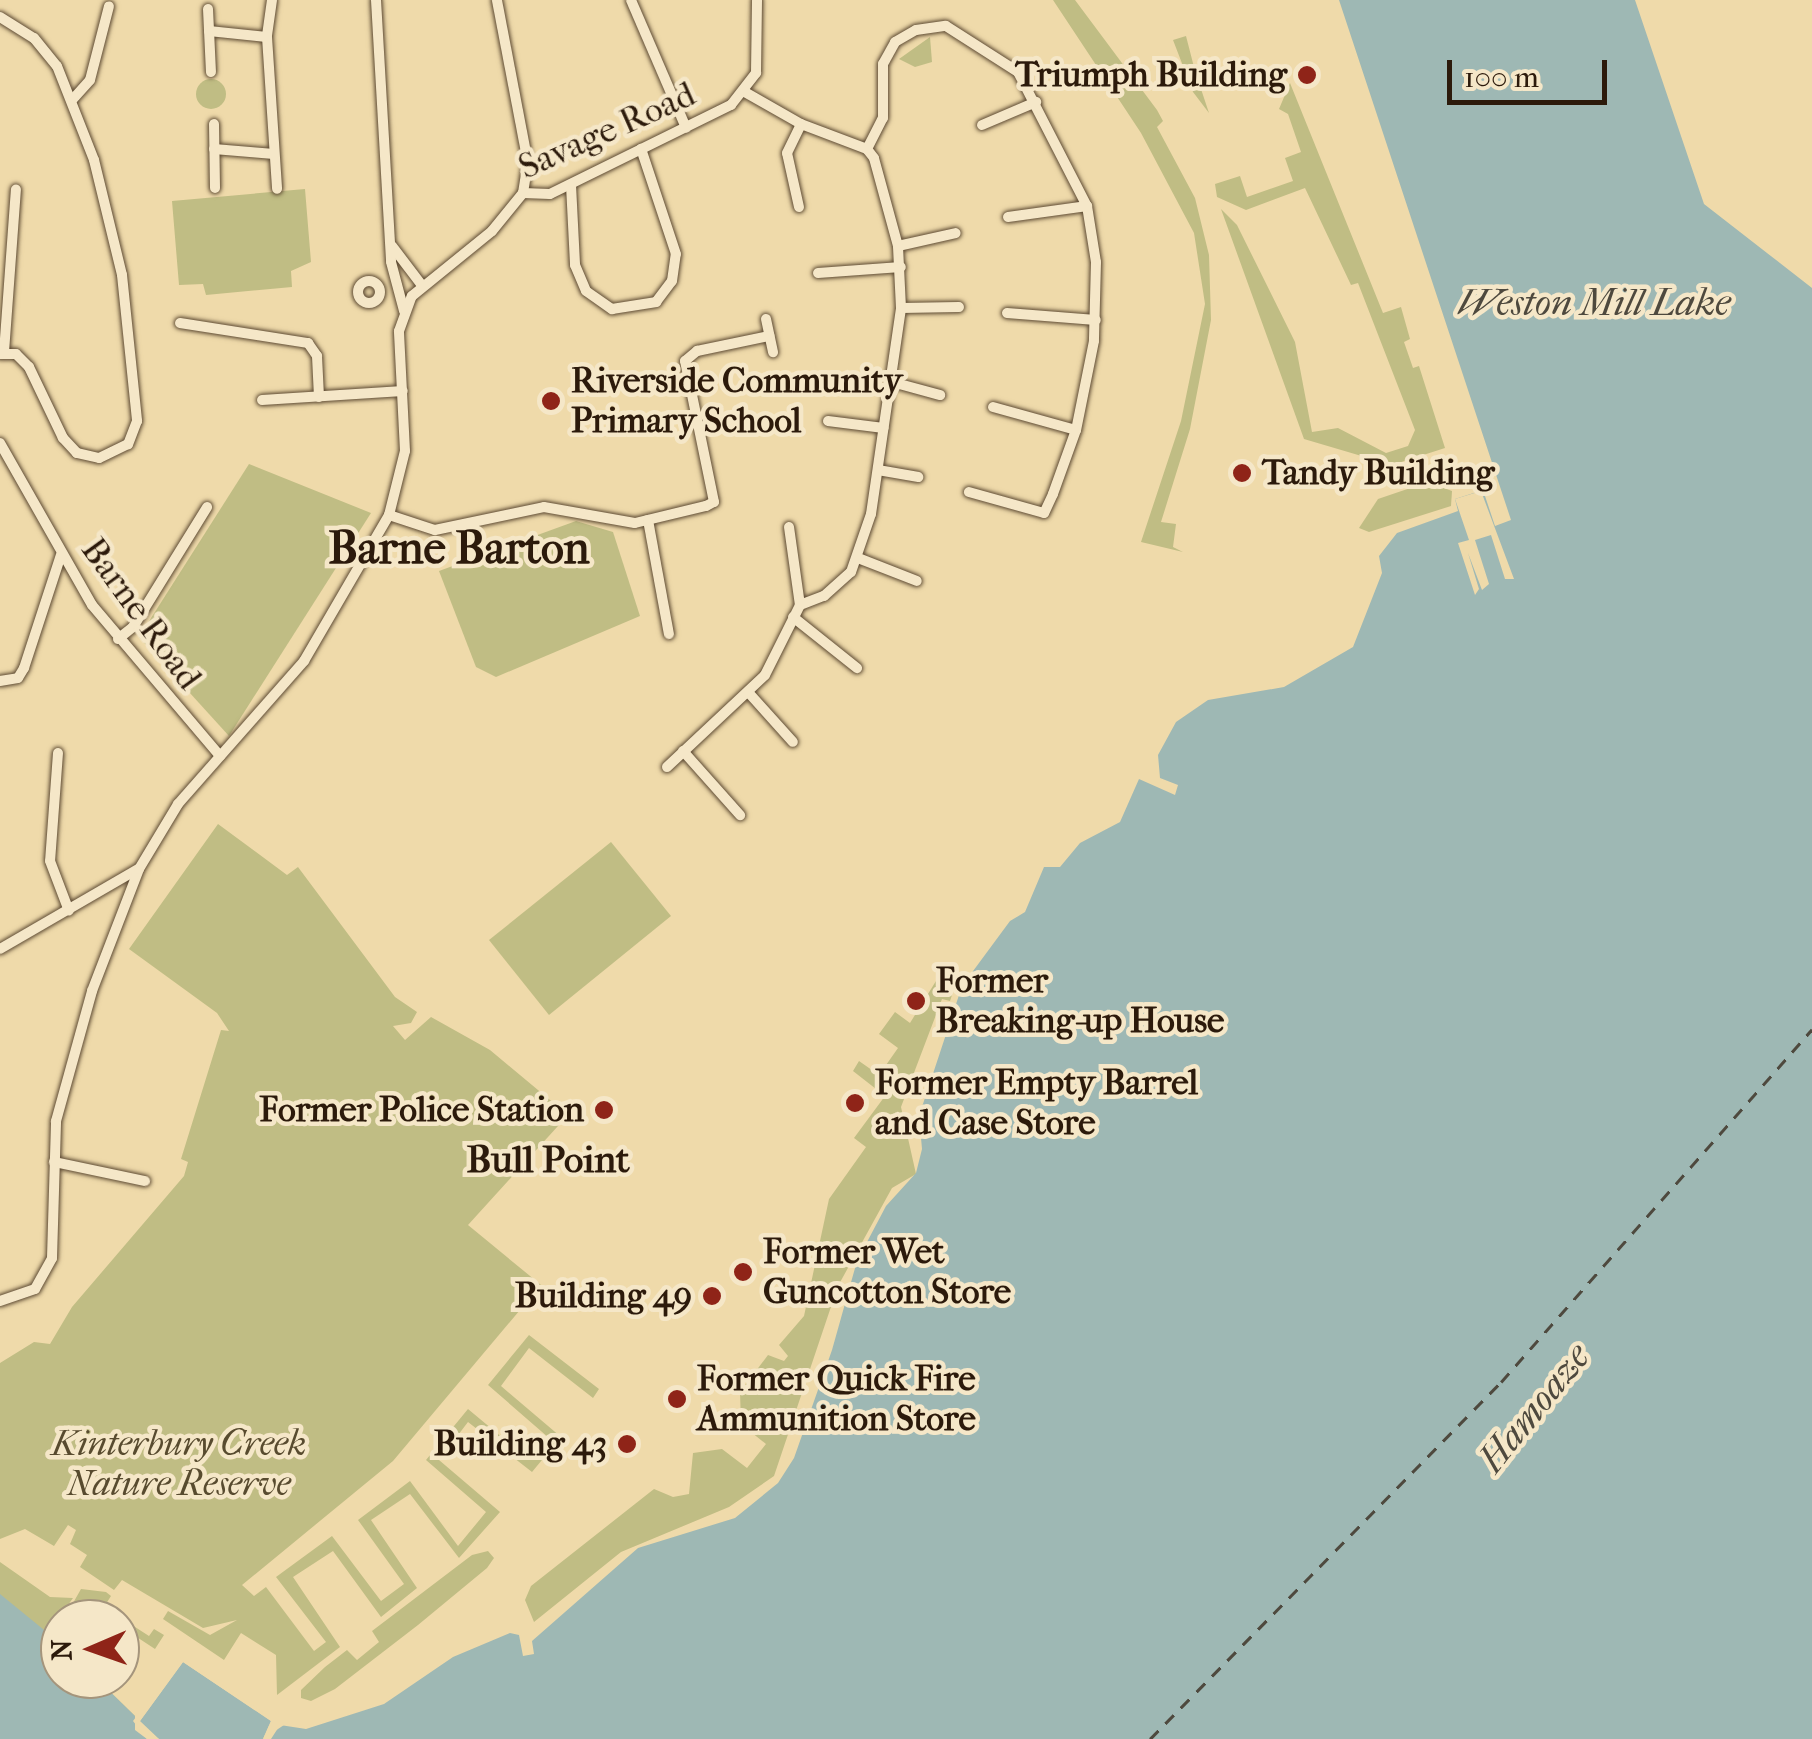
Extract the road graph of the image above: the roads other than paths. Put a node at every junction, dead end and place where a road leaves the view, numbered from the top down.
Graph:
1 (272, 0) edge
2 (376, 0) edge
3 (498, 0) edge
4 (631, 0) edge
5 (757, 0) edge
6 (109, 6) dead end
7 (208, 8) dead end
8 (0, 17) edge
9 (209, 31) junction
10 (267, 37) junction
11 (212, 72) dead end
12 (745, 92) junction
13 (73, 99) junction
14 (1036, 102) junction
15 (214, 124) dead end
16 (801, 124) junction
17 (982, 125) dead end
18 (686, 128) junction
19 (214, 149) junction
20 (641, 149) junction
21 (867, 149) junction
22 (274, 154) junction
23 (571, 185) junction
24 (215, 188) dead end
25 (277, 188) dead end
26 (16, 189) dead end
27 (523, 193) junction
28 (1088, 206) junction
29 (799, 207) dead end
30 (1008, 218) dead end
31 (956, 233) dead end
32 (392, 246) junction
33 (898, 246) junction
34 (391, 262) junction
35 (901, 267) junction
36 (818, 273) dead end
37 (376, 284) dead end
38 (420, 284) junction
39 (959, 307) dead end
40 (901, 308) junction
41 (404, 311) junction
42 (1007, 313) dead end
43 (766, 319) dead end
44 (1096, 320) junction
45 (180, 323) dead end
46 (769, 336) junction
47 (773, 352) dead end
48 (2, 353) edge
49 (892, 382) junction
50 (402, 391) junction
51 (940, 395) dead end
52 (319, 397) junction
53 (262, 400) dead end
54 (992, 407) dead end
55 (828, 421) dead end
56 (884, 428) junction
57 (1076, 430) junction
58 (0, 443) edge
59 (878, 470) junction
60 (918, 477) dead end
61 (969, 492) dead end
62 (207, 507) dead end
63 (389, 515) junction
64 (648, 520) junction
65 (788, 527) dead end
66 (62, 555) junction
67 (858, 558) junction
68 (917, 580) dead end
69 (800, 605) junction
70 (680, 610) dead end
71 (665, 612) junction
72 (790, 622) junction
73 (669, 634) dead end
74 (118, 640) junction
75 (857, 668) dead end
76 (0, 681) edge
77 (748, 692) junction
78 (794, 742) dead end
79 (683, 752) junction
80 (58, 753) dead end
81 (220, 756) junction
82 (667, 766) dead end
83 (740, 815) dead end
84 (139, 868) junction
85 (69, 911) junction
86 (0, 949) edge
87 (54, 1162) junction
88 (145, 1181) dead end
89 (0, 1301) edge

1 - 10 street
2 - 32 street
3 - 27 street
4 - 18 street
5 - 12 street, Savage Road
6 - 13 street
7 - 9 street
8 - 13 street
9 - 10 street
9 - 11 street
10 - 22 street
12 - 16 street
12 - 18 street, Savage Road
13 - 48 street
14 - 17 street
14 - 21 street
14 - 28 street
15 - 19 street
16 - 21 street
16 - 29 street
18 - 20 street, Savage Road
19 - 22 street
19 - 24 street
20 - 23 street, Savage Road
20 - 23 street
21 - 33 street
22 - 25 street
23 - 27 street, Savage Road
26 - 48 street
27 - 38 street, Savage Road
28 - 30 street
28 - 44 street
31 - 33 street
32 - 34 street
32 - 38 street
33 - 35 street
34 - 37 street
34 - 41 street
35 - 36 street
35 - 40 street
38 - 41 street
39 - 40 street
40 - 49 street
41 - 50 street
42 - 44 street
43 - 46 street
44 - 57 street
45 - 52 street
46 - 47 street
46 - 64 street
49 - 51 street
49 - 56 street
50 - 52 street
50 - 63 street
52 - 53 street
54 - 57 street
55 - 56 street
56 - 59 street
57 - 61 street
58 - 66 street, Barne Road
59 - 60 street
59 - 67 street
62 - 74 street
63 - 64 street
63 - 81 street
64 - 71 street
65 - 69 street
66 - 74 street, Barne Road
66 - 76 street
67 - 68 street
67 - 69 street
69 - 72 street
70 - 71 street
71 - 73 street
72 - 75 street
72 - 77 street
74 - 81 street, Barne Road
77 - 78 street
77 - 79 street
79 - 82 street
79 - 83 street
80 - 85 street
81 - 84 street
84 - 85 street
84 - 87 street
85 - 86 street
87 - 88 street
87 - 89 street

